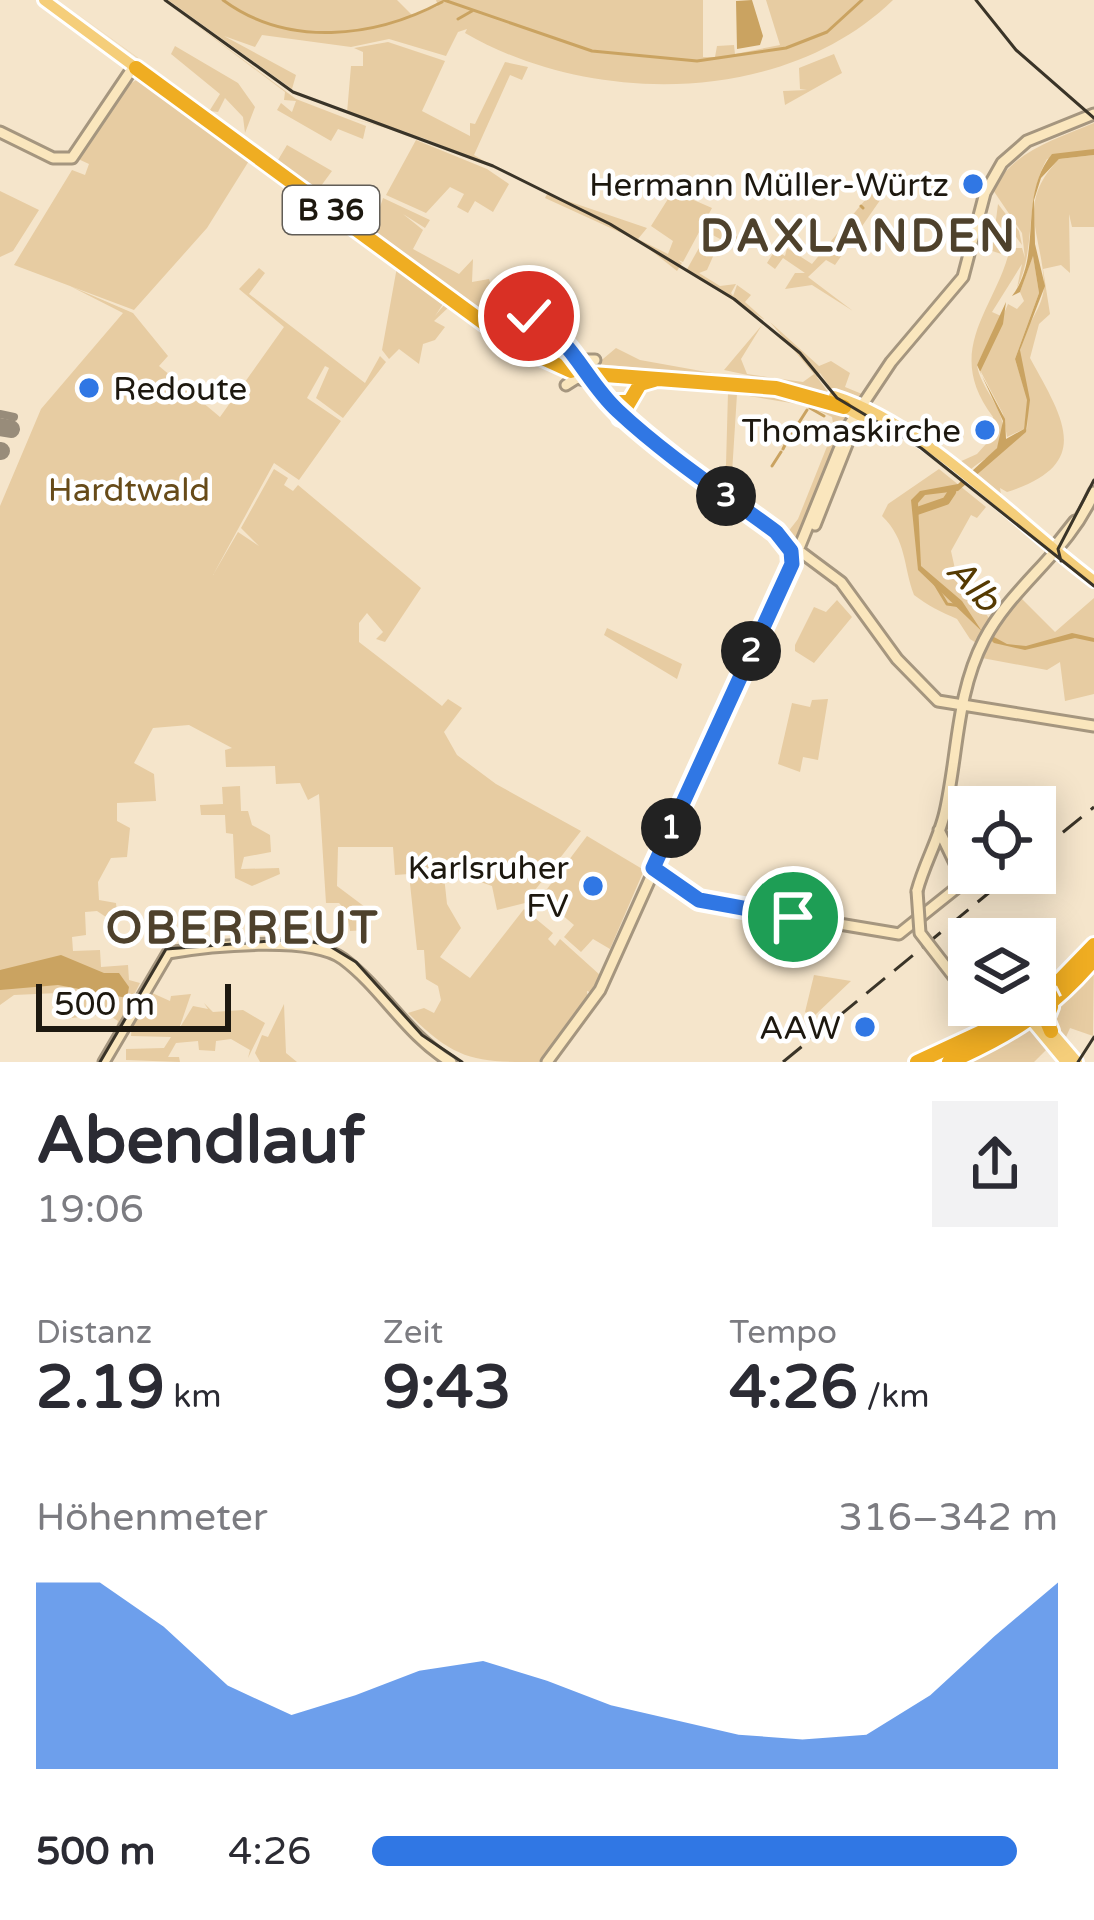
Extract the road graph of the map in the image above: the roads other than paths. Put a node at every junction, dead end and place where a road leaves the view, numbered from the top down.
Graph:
1 (44, 0) edge
2 (54, 0) edge
3 (135, 69) junction
4 (1094, 116) edge
5 (0, 132) edge
6 (487, 319) junction
7 (528, 321) junction
8 (528, 348) junction
9 (582, 370) junction
10 (621, 376) junction
11 (671, 380) junction
12 (870, 394) junction
13 (856, 412) junction
14 (624, 413) junction
15 (1094, 492) edge
16 (808, 526) junction
17 (782, 538) junction
18 (805, 554) junction
19 (1053, 554) junction
20 (792, 564) junction
21 (1094, 585) edge
22 (962, 708) junction
23 (1094, 726) edge
24 (938, 832) junction
25 (948, 843) edge
26 (948, 845) edge
27 (928, 850) junction
28 (655, 870) junction
29 (953, 894) edge
30 (1094, 948) edge
31 (948, 971) edge
32 (1056, 991) edge
33 (1056, 991) edge
34 (1005, 1026) edge
35 (1008, 1026) edge
36 (1010, 1026) edge
37 (1014, 1026) edge
38 (1043, 1026) edge
39 (1045, 1026) edge
40 (104, 1062) edge
41 (451, 1062) edge
42 (550, 1062) edge
43 (916, 1062) edge
44 (926, 1062) edge
45 (937, 1062) edge
46 (949, 1062) edge
47 (1066, 1062) edge
48 (1076, 1062) edge

1 - 3 main road, B 36
2 - 3 main road, B 36
3 - 5 street
3 - 6 highway, B 36
3 - 9 highway, B 36
4 - 12 street
6 - 7 highway
6 - 8 highway, B 36
7 - 8 highway
7 - 9 street
8 - 9 highway, B 36
9 - 10 highway, B 36
9 - 13 highway, B 36
9 - 14 street
10 - 11 highway, B 36
10 - 14 highway
11 - 13 highway, B 36
11 - 14 highway
12 - 13 street
12 - 13 street
13 - 16 street
13 - 18 street
13 - 19 main road, B 36
14 - 17 street
15 - 19 street
16 - 17 street
16 - 18 street
17 - 18 street
17 - 20 street
18 - 20 street
18 - 22 street
18 - 28 street
19 - 21 main road, B 36
19 - 22 street
20 - 28 street
22 - 23 street
22 - 24 street
24 - 25 street
24 - 27 street
26 - 27 street
27 - 31 street, bridge
28 - 29 street
28 - 42 street
30 - 32 highway
30 - 33 highway
34 - 43 highway
35 - 44 highway
36 - 45 highway
37 - 46 highway
38 - 47 main road
39 - 48 main road
40 - 41 street

